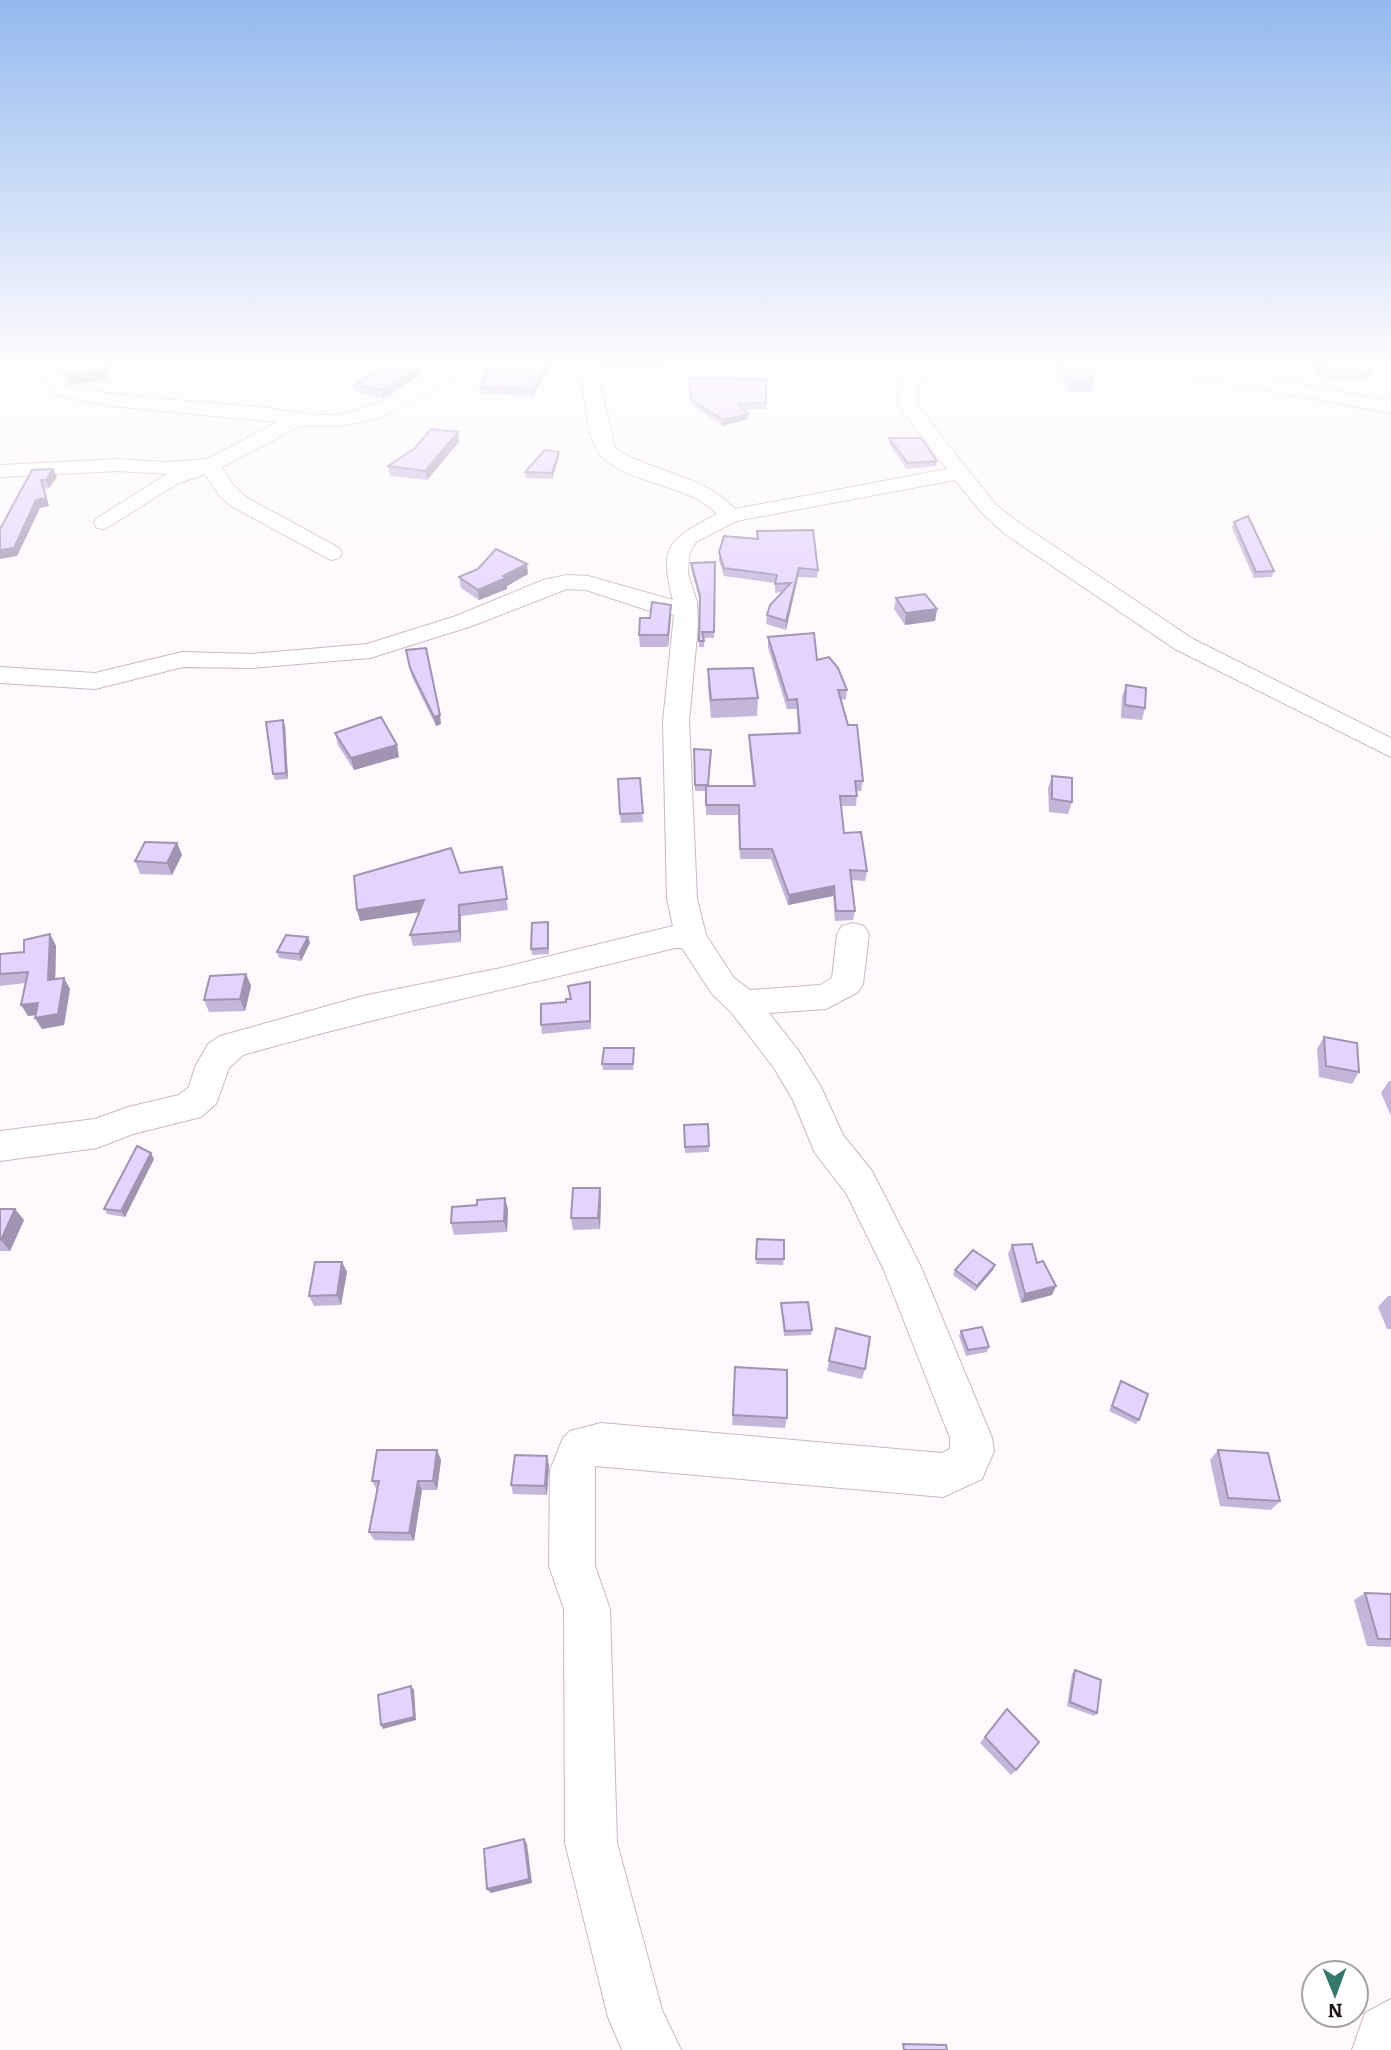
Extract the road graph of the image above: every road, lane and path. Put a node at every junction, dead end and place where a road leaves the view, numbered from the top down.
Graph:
1 (231, 455) edge
2 (610, 455) edge
3 (945, 455) edge
4 (211, 465) junction
5 (0, 471) edge
6 (959, 473) junction
7 (730, 516) junction
8 (105, 523) dead end
9 (331, 553) dead end
10 (685, 609) junction
11 (0, 675) edge
12 (1391, 749) edge
13 (853, 934) dead end
14 (691, 936) junction
15 (743, 1003) junction
16 (0, 1146) edge
17 (1391, 2027) edge
18 (652, 2050) edge
19 (1381, 2050) edge

1 - 4 street
2 - 7 street
3 - 6 street
4 - 5 street
4 - 8 street
4 - 9 street
6 - 7 street
6 - 12 street
7 - 10 street
10 - 11 street
10 - 14 street
13 - 15 street
14 - 15 street
14 - 16 street
15 - 18 street
17 - 19 street

